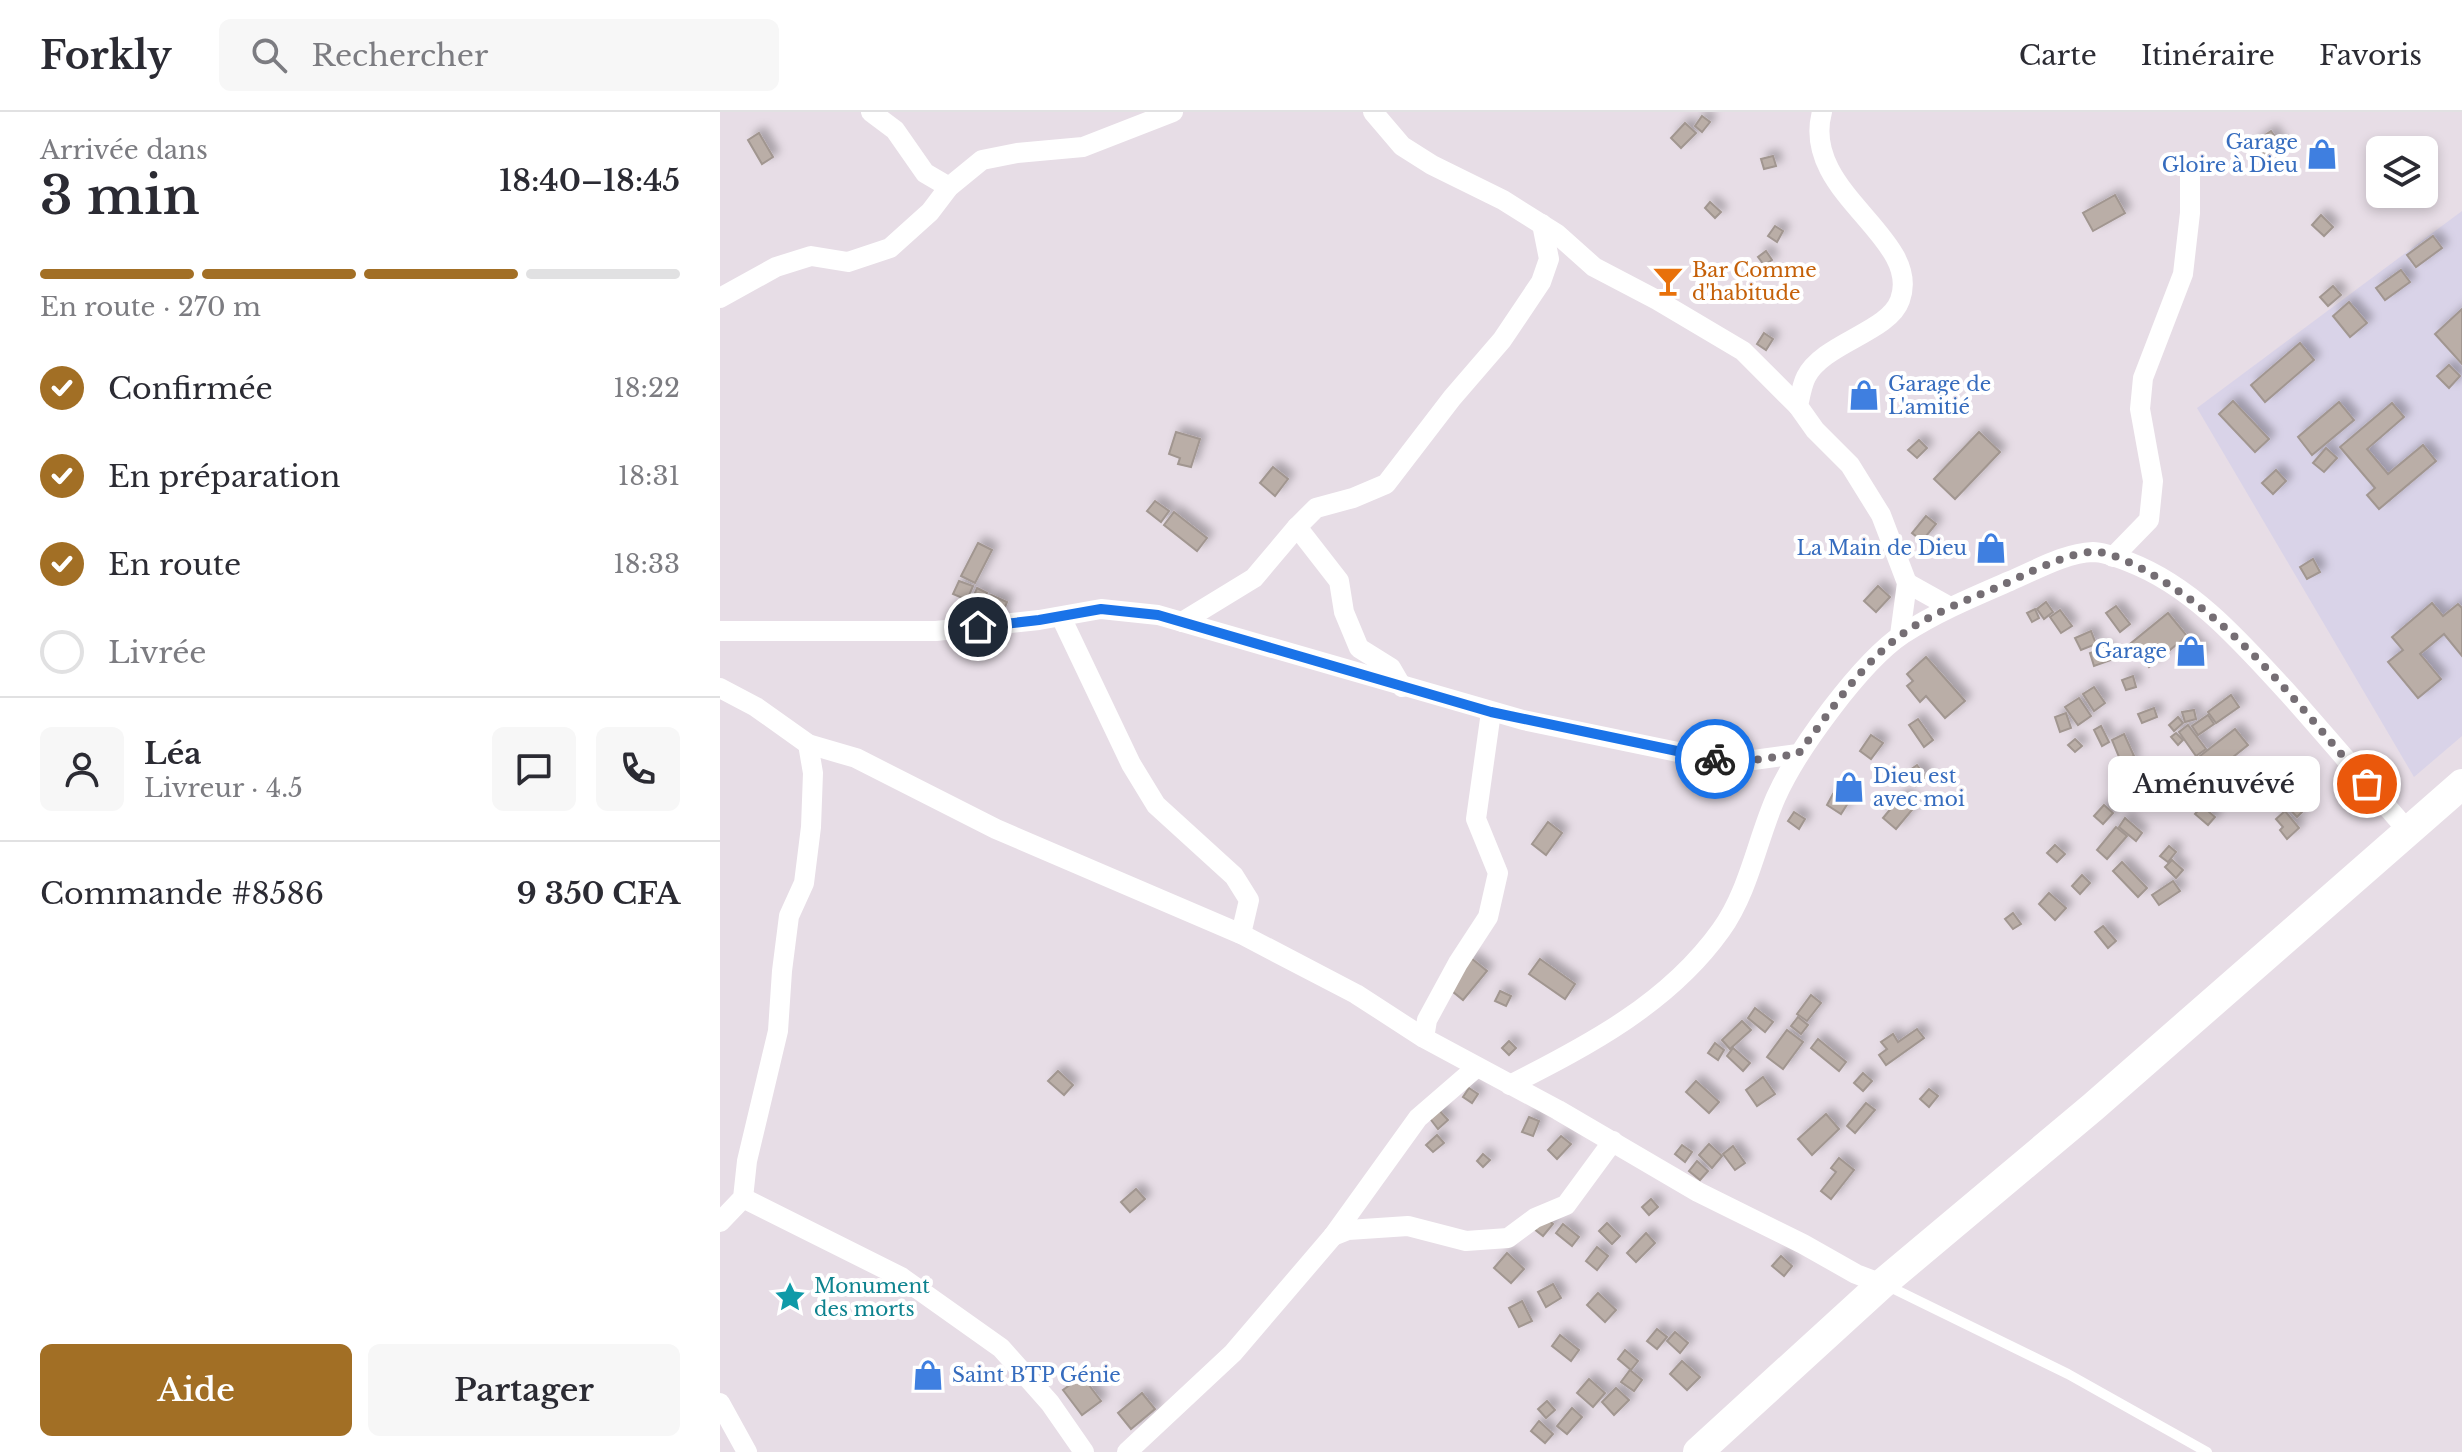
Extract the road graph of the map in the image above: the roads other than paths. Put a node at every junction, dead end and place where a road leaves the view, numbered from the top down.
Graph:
1 (871, 112) edge
2 (1173, 112) edge
3 (1373, 112) edge
4 (1822, 112) edge
5 (2190, 176) dead end
6 (949, 187) junction
7 (1542, 224) junction
8 (720, 298) edge
9 (1798, 406) junction
10 (1297, 527) junction
11 (2113, 557) junction
12 (1907, 583) junction
13 (1950, 607) junction
14 (1061, 617) junction
15 (1182, 622) junction
16 (720, 631) edge
17 (1900, 635) junction
18 (1402, 687) junction
19 (720, 688) edge
20 (1491, 712) junction
21 (808, 744) junction
22 (1798, 754) junction
23 (2462, 784) edge
24 (2408, 831) junction
25 (1241, 934) junction
26 (1424, 1038) junction
27 (1477, 1067) junction
28 (1510, 1085) junction
29 (1613, 1141) junction
30 (743, 1198) junction
31 (720, 1222) edge
32 (1333, 1236) junction
33 (1882, 1284) junction
34 (720, 1403) edge
35 (747, 1452) edge
36 (1084, 1452) edge
37 (1127, 1452) edge
38 (1698, 1452) edge
39 (2207, 1452) edge

1 - 6 street
2 - 6 street
3 - 7 street
4 - 9 street
5 - 11 street
6 - 8 street
7 - 9 street
7 - 10 street
9 - 12 street
10 - 15 street
10 - 18 street
11 - 13 street
11 - 24 street
12 - 13 street
12 - 17 street
13 - 17 street
14 - 15 street
14 - 16 street
14 - 25 street
15 - 18 street
17 - 22 street
18 - 20 street
19 - 21 street
20 - 22 street
20 - 26 street
21 - 25 street
21 - 30 street
22 - 28 street
23 - 24 main road
24 - 33 main road
25 - 26 street
26 - 27 street
27 - 28 street
27 - 32 street
28 - 29 street
29 - 32 street
29 - 33 street
30 - 31 street
30 - 36 street
32 - 37 street
33 - 38 main road
33 - 39 lane
34 - 35 street

